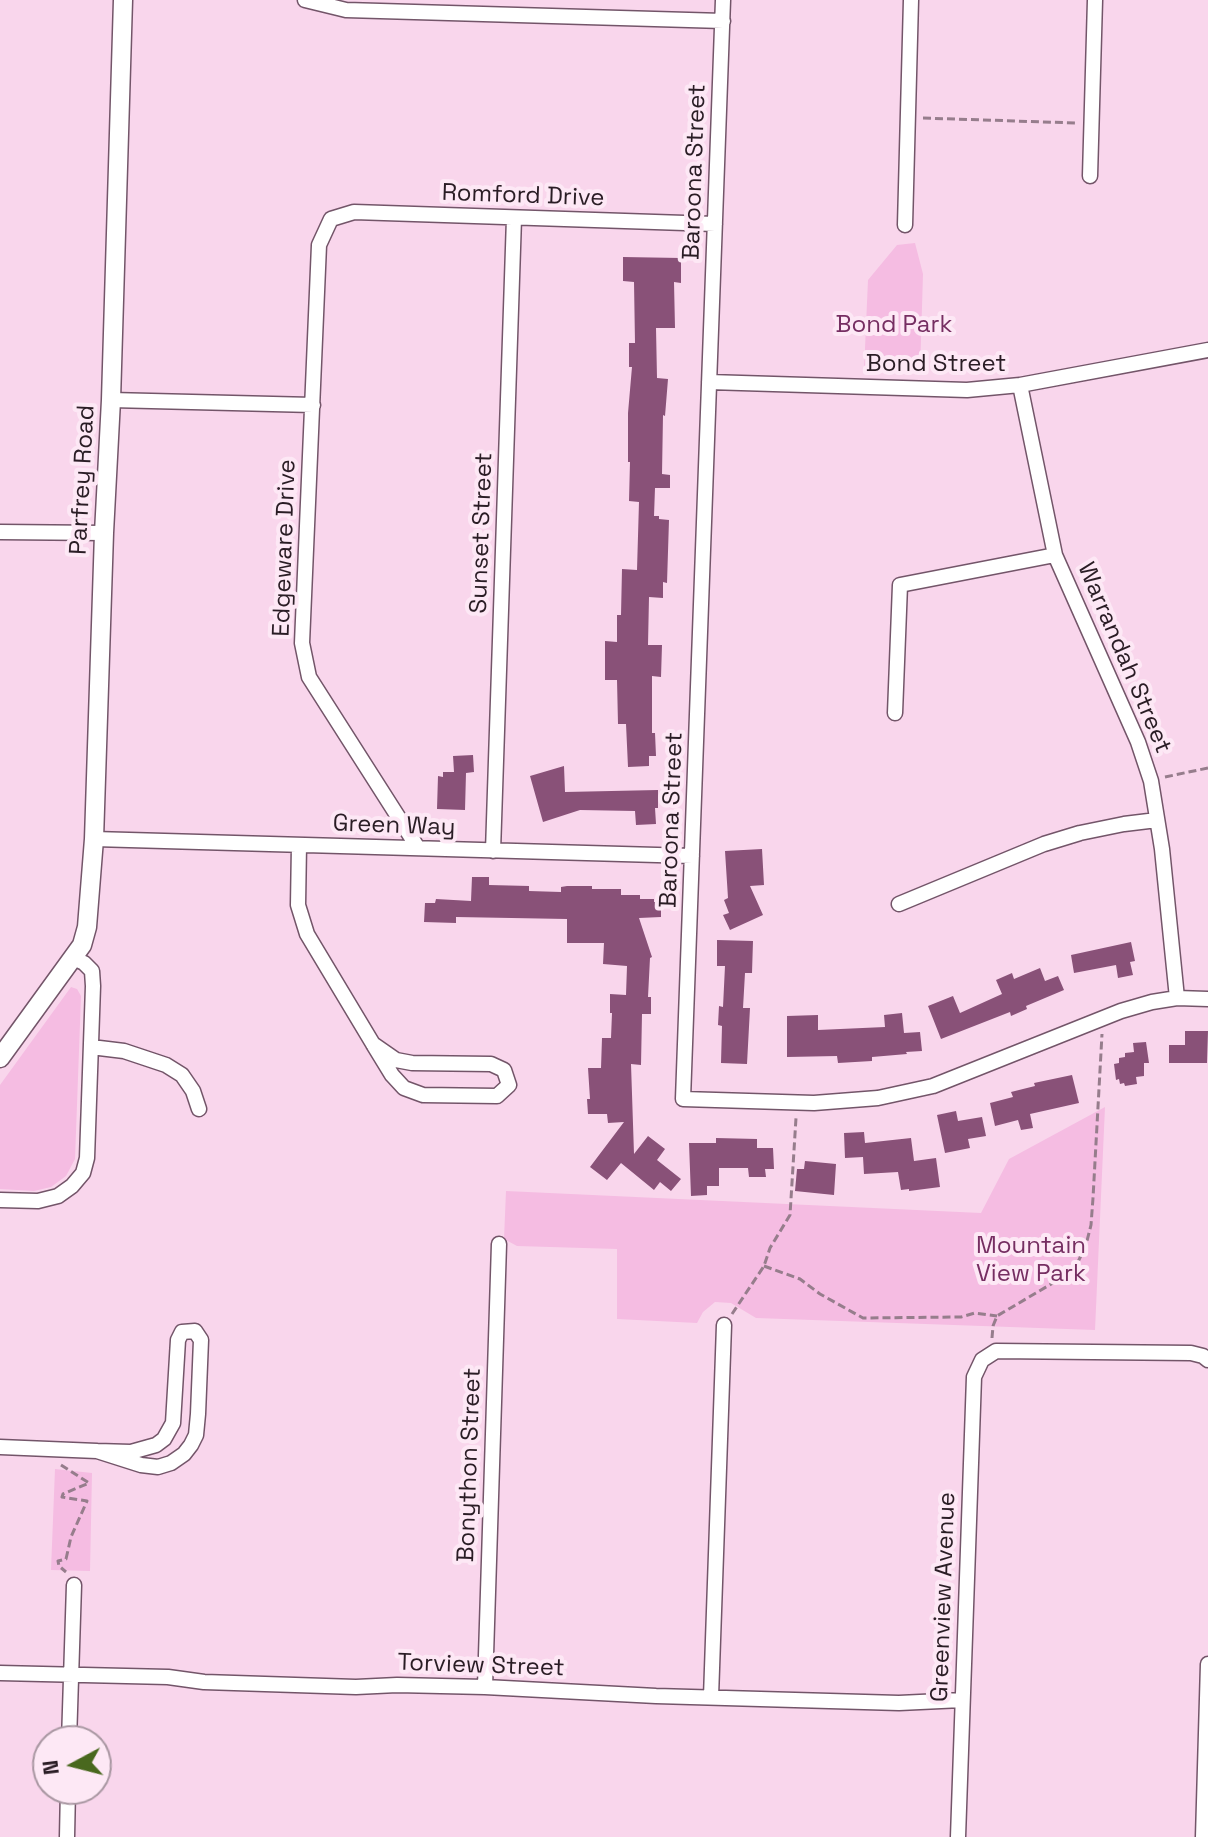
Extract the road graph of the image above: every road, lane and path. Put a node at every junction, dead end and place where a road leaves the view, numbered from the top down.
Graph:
1 (123, 0) edge
2 (305, 0) edge
3 (723, 0) edge
4 (911, 0) edge
5 (1095, 0) edge
6 (723, 21) junction
7 (908, 117) junction
8 (1092, 123) junction
9 (1090, 176) dead end
10 (514, 218) junction
11 (331, 219) joint
12 (715, 224) junction
13 (905, 225) dead end
14 (1208, 350) edge
15 (709, 382) junction
16 (1020, 385) junction
17 (111, 400) junction
18 (313, 405) junction
19 (0, 532) edge
20 (104, 533) junction
21 (1055, 555) junction
22 (895, 713) dead end
23 (1208, 768) edge
24 (1151, 781) junction
25 (1157, 820) junction
26 (94, 839) junction
27 (299, 845) junction
28 (418, 848) junction
29 (493, 851) junction
30 (692, 856) junction
31 (899, 904) dead end
32 (73, 958) junction
33 (1177, 998) junction
34 (1208, 999) edge
35 (1103, 1018) junction
36 (373, 1044) junction
37 (91, 1047) junction
38 (0, 1058) edge
39 (796, 1102) junction
40 (199, 1109) dead end
41 (0, 1200) edge
42 (499, 1244) dead end
43 (764, 1266) junction
44 (997, 1316) junction
45 (724, 1325) joint
46 (996, 1351) junction
47 (1208, 1360) edge
48 (0, 1447) edge
49 (97, 1451) junction
50 (62, 1465) dead end
51 (74, 1585) joint
52 (1208, 1664) edge
53 (0, 1673) edge
54 (71, 1675) junction
55 (485, 1687) junction
56 (711, 1697) junction
57 (962, 1700) junction
58 (69, 1725) edge
59 (68, 1805) edge
60 (67, 1837) edge
61 (958, 1837) edge
62 (1203, 1837) edge

1 - 17 main road, Parfrey Road
2 - 6 street
3 - 6 street, Baroona Street
4 - 7 street
5 - 8 street
6 - 12 street, Baroona Street
7 - 8 path
7 - 13 street
8 - 9 street
10 - 11 street, Romford Drive
10 - 12 street, Romford Drive
10 - 29 street, Sunset Street
11 - 18 street, Edgeware Drive
12 - 15 street, Baroona Street
14 - 16 street, Bond Street
15 - 16 street, Bond Street
15 - 30 street, Baroona Street
16 - 21 street, Warrandah Street
17 - 18 street
17 - 20 main road, Parfrey Road
18 - 28 street, Edgeware Drive
19 - 20 street
20 - 26 main road, Parfrey Road
21 - 22 street
21 - 24 street, Warrandah Street
23 - 24 path
24 - 25 street, Warrandah Street
25 - 31 street
25 - 33 street, Warrandah Street
26 - 27 street, Green Way
26 - 32 main road, Parfrey Road
27 - 28 street, Green Way
27 - 36 street
28 - 29 street, Green Way
29 - 30 street, Green Way
30 - 39 street, Baroona Street
32 - 37 street
32 - 38 main road, Parfrey Road
33 - 34 street, Baroona Street
33 - 35 street, Baroona Street
35 - 39 street, Baroona Street
35 - 44 path
36 - 36 street
37 - 40 street
37 - 41 street
39 - 43 path
42 - 55 street, Bonython Street
43 - 44 path
43 - 45 path
44 - 46 path
45 - 56 street
46 - 47 street
46 - 57 street, Greenview Avenue
48 - 49 street
49 - 49 street
50 - 51 path
51 - 54 street
52 - 62 street
53 - 54 street, Torview Street
54 - 55 street, Torview Street
54 - 58 street
55 - 56 street, Torview Street
56 - 57 street, Torview Street
57 - 61 street, Greenview Avenue
59 - 60 street

